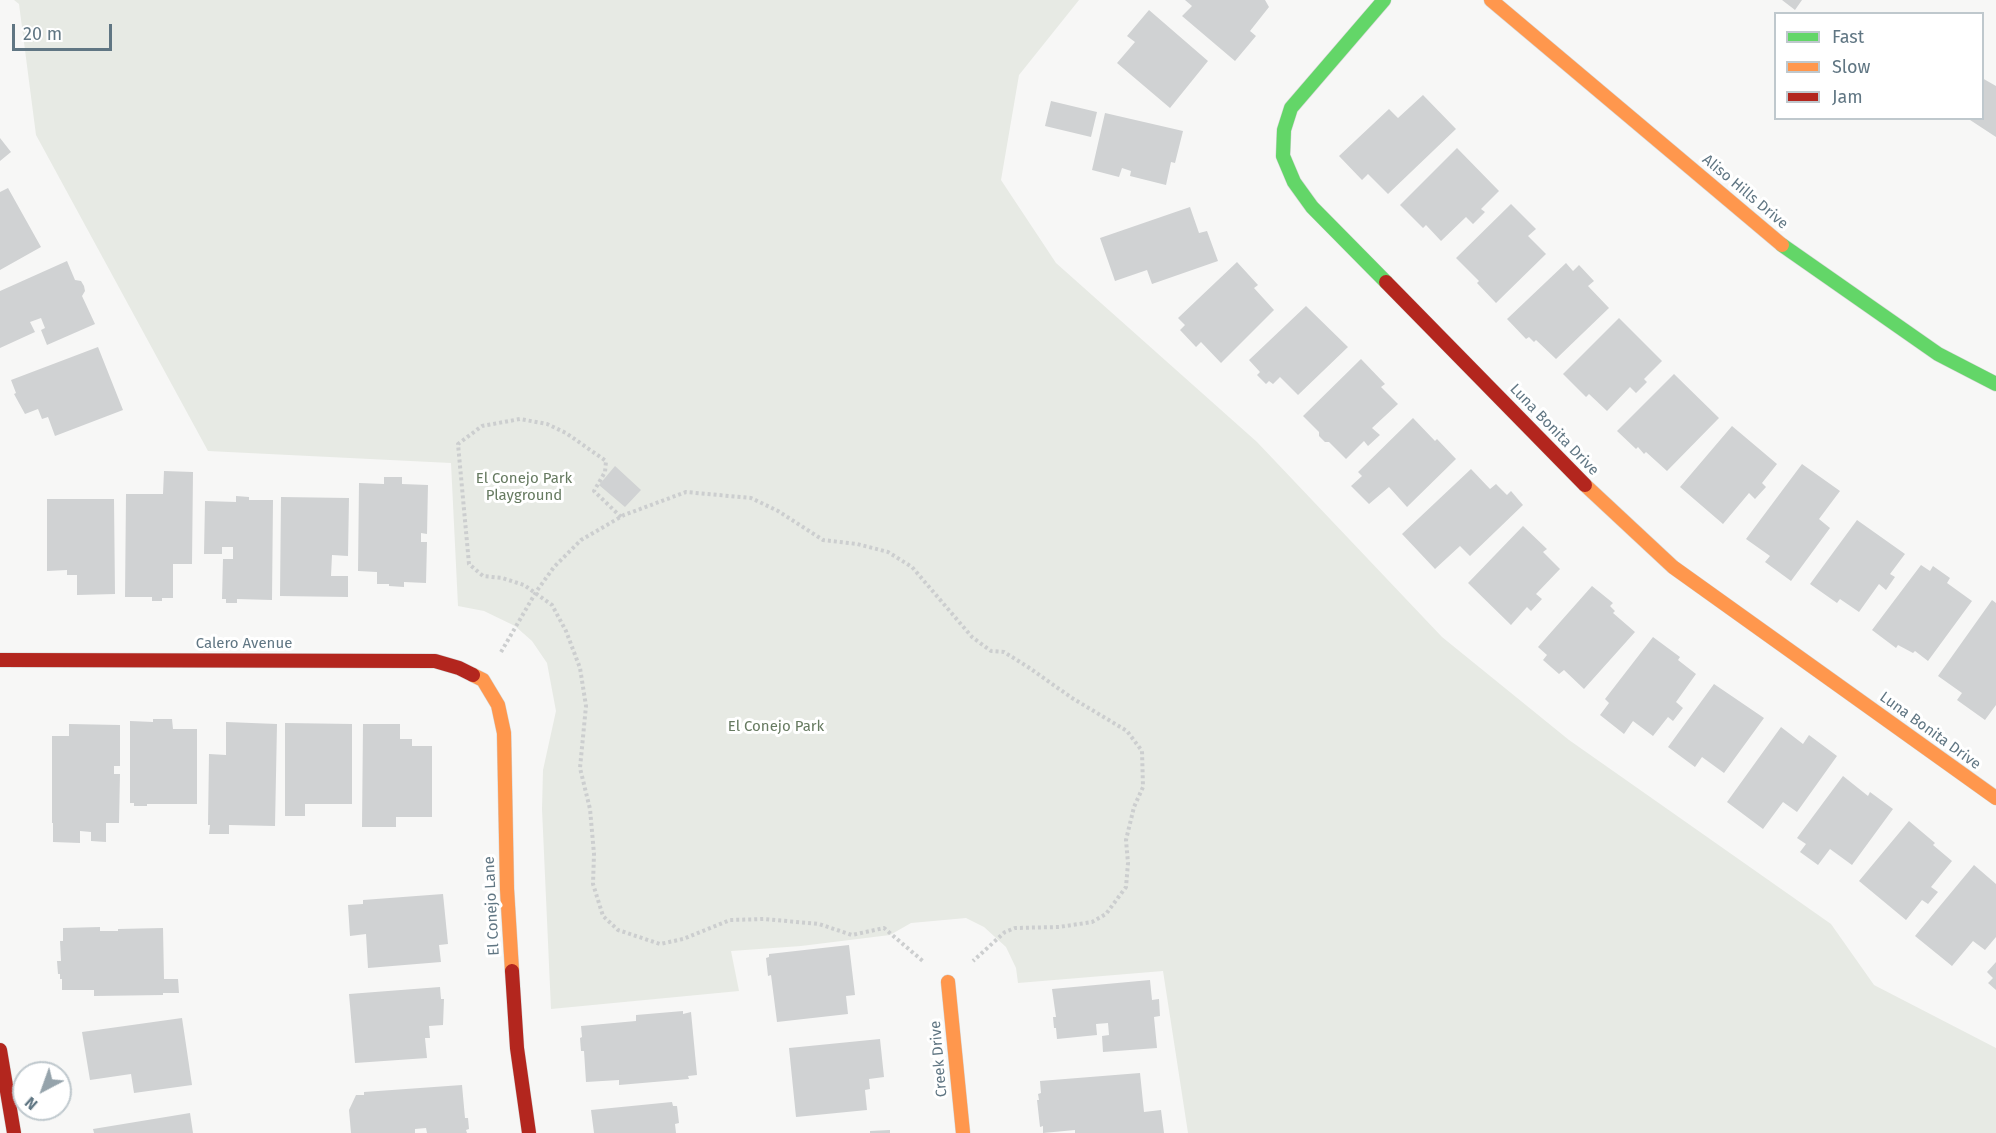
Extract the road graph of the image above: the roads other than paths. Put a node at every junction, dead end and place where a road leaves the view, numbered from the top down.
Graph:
1 (1384, 0) edge
2 (1491, 0) edge
3 (1996, 384) edge
4 (0, 660) edge
5 (483, 680) joint
6 (1996, 798) edge
7 (948, 982) road end
8 (0, 1050) edge
9 (14, 1133) edge
10 (529, 1133) edge
11 (963, 1133) edge

1 - 6 street, Luna Bonita Drive
2 - 3 street, Aliso Hills Drive
4 - 5 street, Calero Avenue
5 - 10 street, El Conejo Lane
7 - 11 street, Creek Drive
8 - 9 street

